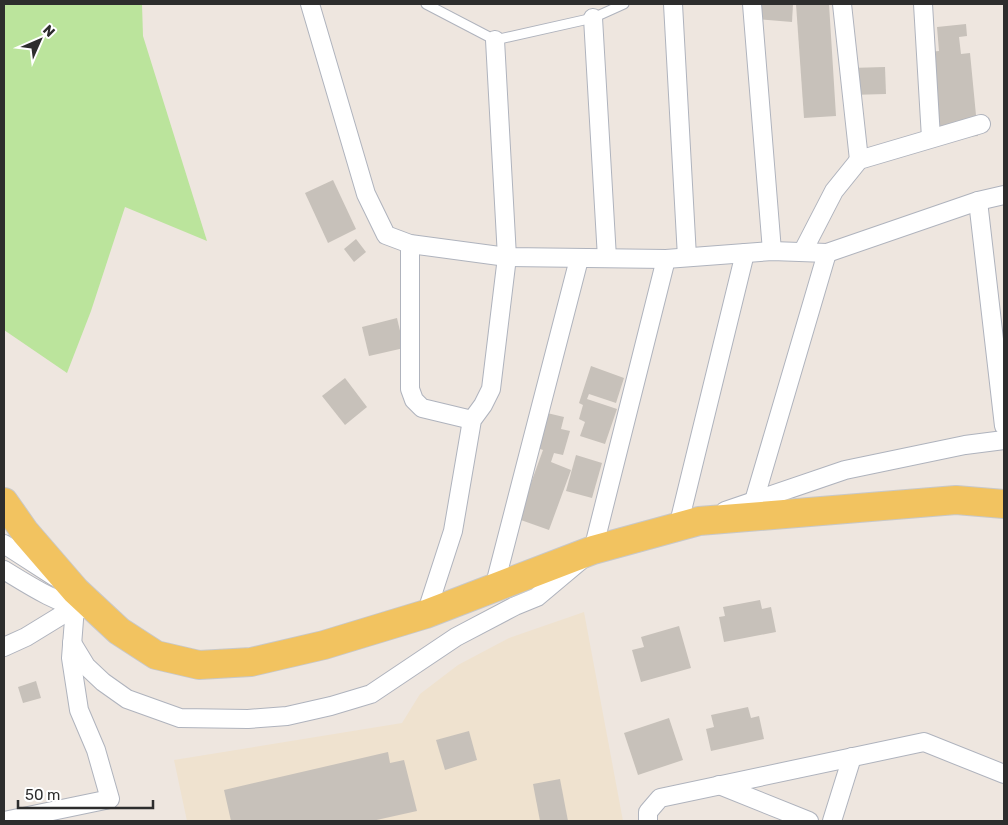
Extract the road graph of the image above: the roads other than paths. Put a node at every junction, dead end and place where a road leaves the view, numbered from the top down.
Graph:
1 (310, 4) edge
2 (426, 4) edge
3 (624, 4) edge
4 (673, 4) edge
5 (752, 4) edge
6 (842, 4) edge
7 (923, 4) edge
8 (593, 18) junction
9 (495, 40) junction
10 (981, 124) dead end
11 (931, 138) junction
12 (859, 160) junction
13 (1004, 195) edge
14 (978, 201) junction
15 (410, 244) junction
16 (772, 251) junction
17 (803, 251) junction
18 (745, 253) junction
19 (827, 253) junction
20 (507, 257) junction
21 (687, 257) junction
22 (607, 258) junction
23 (579, 259) junction
24 (666, 259) junction
25 (998, 309) edge
26 (472, 420) junction
27 (1004, 426) edge
28 (1004, 440) edge
29 (965, 445) junction
30 (1004, 449) edge
31 (754, 501) junction
32 (4, 502) edge
33 (1004, 504) edge
34 (689, 524) junction
35 (4, 544) edge
36 (593, 550) junction
37 (4, 570) edge
38 (494, 588) junction
39 (83, 603) junction
40 (426, 614) junction
41 (72, 643) junction
42 (4, 647) edge
43 (852, 757) junction
44 (1004, 774) edge
45 (719, 785) junction
46 (4, 821) edge
47 (648, 821) edge
48 (809, 821) edge
49 (832, 821) edge

1 - 15 street
2 - 9 lane
3 - 8 lane
4 - 21 street
5 - 16 street
6 - 12 street
7 - 11 street
8 - 9 lane
8 - 22 street
9 - 20 street
10 - 11 street
11 - 12 street
12 - 17 street
13 - 14 street
14 - 19 street
14 - 25 street
15 - 20 street
15 - 26 street
16 - 17 street
16 - 18 street
17 - 19 street
18 - 21 street
18 - 34 street
19 - 31 street
20 - 23 street
20 - 26 street
21 - 24 street
22 - 23 street
22 - 24 street
23 - 38 street
24 - 36 street
25 - 27 street
26 - 40 street
28 - 29 street
29 - 30 street
29 - 31 street
31 - 34 street
32 - 39 main road
33 - 34 main road
34 - 36 main road
35 - 39 street
36 - 38 main road
36 - 41 street
37 - 39 street
38 - 40 main road
39 - 40 main road
39 - 41 street
39 - 42 street
41 - 46 street
43 - 44 street
43 - 45 street
43 - 49 street
45 - 47 street
45 - 48 street

